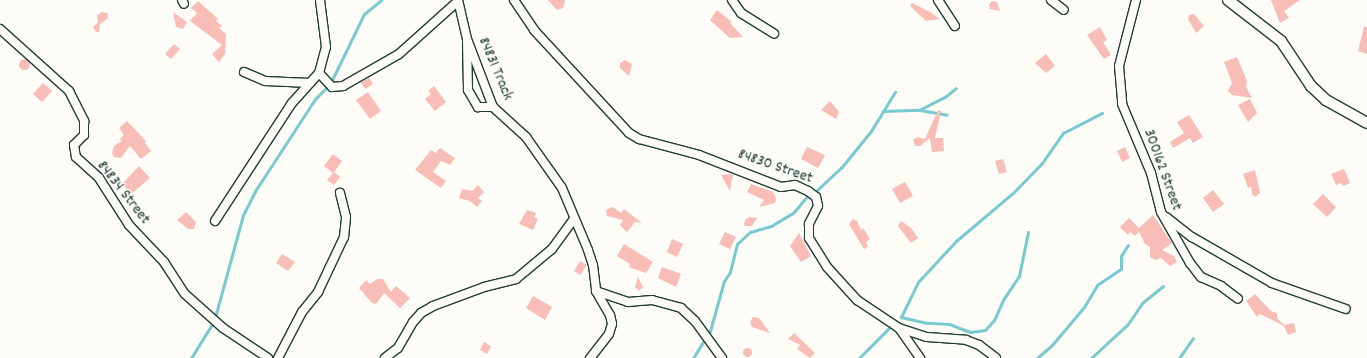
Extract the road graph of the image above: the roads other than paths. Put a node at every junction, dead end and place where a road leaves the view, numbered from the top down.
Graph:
1 (320, 0) edge
2 (458, 0) edge
3 (514, 0) edge
4 (732, 0) edge
5 (938, 0) edge
6 (1051, 0) edge
7 (1136, 0) edge
8 (1228, 0) edge
9 (1064, 10) dead end
10 (956, 26) dead end
11 (0, 29) edge
12 (774, 34) dead end
13 (467, 39) junction
14 (244, 72) dead end
15 (319, 73) junction
16 (310, 83) junction
17 (493, 107) junction
18 (1367, 123) edge
19 (340, 193) dead end
20 (1161, 212) junction
21 (574, 219) junction
22 (215, 221) dead end
23 (596, 291) junction
24 (1238, 299) dead end
25 (1346, 309) dead end
26 (899, 328) junction
27 (268, 358) edge
28 (278, 358) edge
29 (384, 358) edge
30 (590, 358) edge
31 (722, 358) edge
32 (920, 358) edge
33 (996, 358) edge

1 - 15 street
2 - 13 street, 84831 Track
2 - 15 street
3 - 26 street, 84830 Street
4 - 12 street
5 - 10 street
6 - 9 street
7 - 20 street, 300162 Street
8 - 18 street
11 - 27 street, 84834 Street
13 - 17 street, 84831 Track
13 - 17 street
14 - 16 street
15 - 16 street
16 - 22 street
17 - 21 street, 84831 Track
19 - 28 street
20 - 24 street, 300162 Street
20 - 25 street
21 - 23 street, 84831 Track
21 - 29 street
23 - 30 street
23 - 31 street
26 - 32 street
26 - 33 street, 84830 Street

